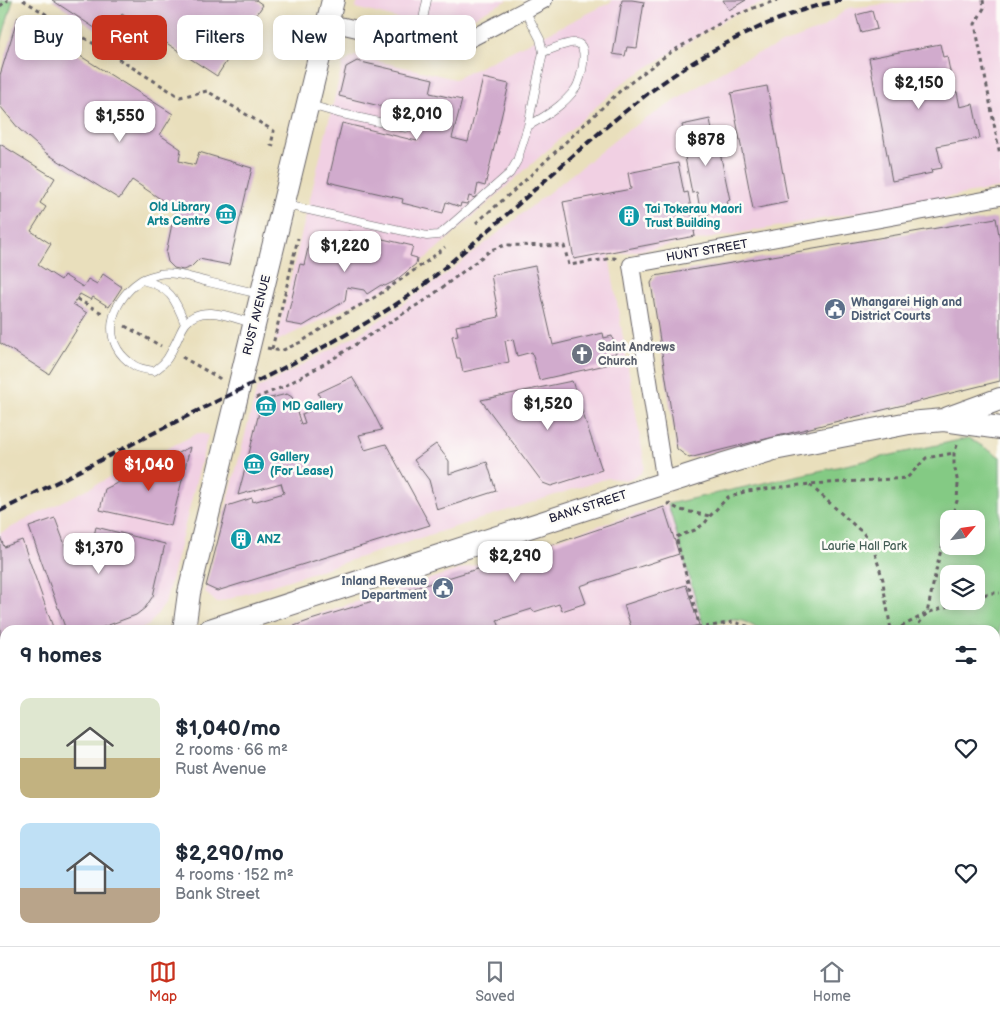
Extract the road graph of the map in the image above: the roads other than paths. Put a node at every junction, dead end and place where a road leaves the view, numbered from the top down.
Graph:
1 (333, 0) edge
2 (428, 0) edge
3 (544, 0) edge
4 (525, 10) junction
5 (330, 15) edge
6 (425, 15) edge
7 (476, 36) edge
8 (543, 52) junction
9 (319, 60) edge
10 (308, 104) junction
11 (528, 126) junction
12 (406, 128) dead end
13 (1000, 197) edge
14 (284, 204) junction
15 (142, 280) junction
16 (262, 294) junction
17 (185, 324) junction
18 (255, 324) junction
19 (1000, 400) edge
20 (944, 420) junction
21 (1000, 428) edge
22 (665, 483) junction
23 (185, 625) edge
24 (225, 625) edge

1 - 5 main road, RUST AVENUE
2 - 6 lane
3 - 4 street
4 - 7 street
4 - 8 lane
8 - 11 lane
8 - 11 lane
9 - 10 main road, RUST AVENUE
10 - 12 lane
10 - 14 main road, RUST AVENUE
11 - 14 lane
13 - 22 street, HUNT STREET
14 - 16 main road, RUST AVENUE
15 - 16 lane
15 - 17 lane
15 - 17 lane
16 - 18 main road, RUST AVENUE
17 - 18 lane
18 - 23 main road, RUST AVENUE
19 - 20 main road, BANK STREET
19 - 21 main road
20 - 21 main road, BANK STREET
20 - 22 main road, BANK STREET
22 - 24 main road, BANK STREET

